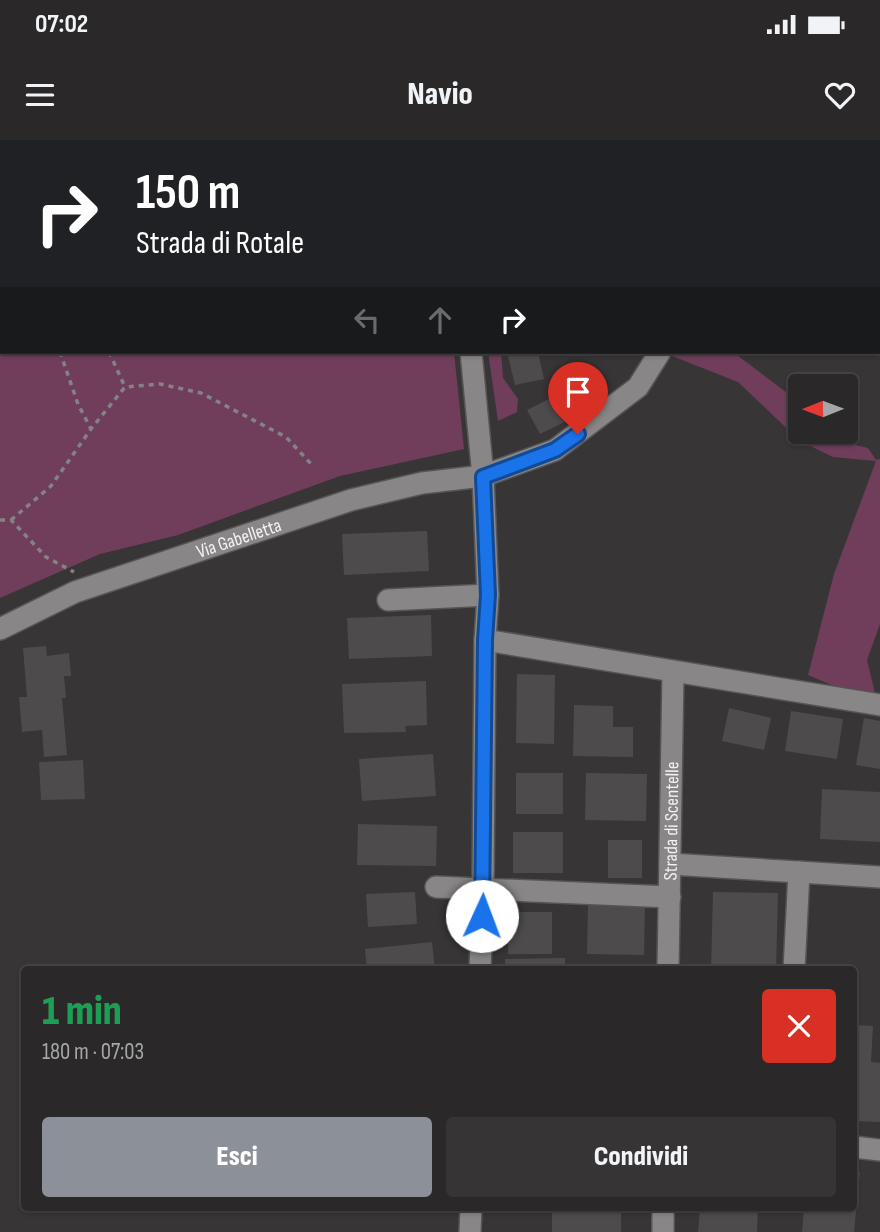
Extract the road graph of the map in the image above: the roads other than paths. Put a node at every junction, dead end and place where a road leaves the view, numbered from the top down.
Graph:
1 (471, 354) edge
2 (659, 354) edge
3 (483, 477) junction
4 (488, 595) junction
5 (388, 600) dead end
6 (0, 629) edge
7 (485, 640) junction
8 (673, 673) junction
9 (880, 705) edge
10 (670, 864) junction
11 (799, 872) junction
12 (880, 877) edge
13 (436, 887) dead end
14 (483, 889) junction
15 (670, 897) junction
16 (480, 966) edge
17 (668, 966) edge
18 (794, 966) edge
19 (857, 1147) edge
20 (880, 1150) edge
21 (471, 1211) edge
22 (663, 1211) edge
23 (470, 1232) edge
24 (663, 1232) edge

1 - 3 street
2 - 3 street, Via Gabelletta
3 - 4 street
3 - 6 street, Via Gabelletta
4 - 5 street
4 - 7 street
7 - 8 street
7 - 14 street
8 - 9 street
8 - 10 street, Strada di Scentelle
10 - 11 street
10 - 15 street, Strada di Scentelle
11 - 12 street
11 - 18 street
13 - 14 street
14 - 15 street
14 - 16 street
15 - 17 street, Strada di Scentelle
19 - 20 street
21 - 23 street
22 - 24 street

